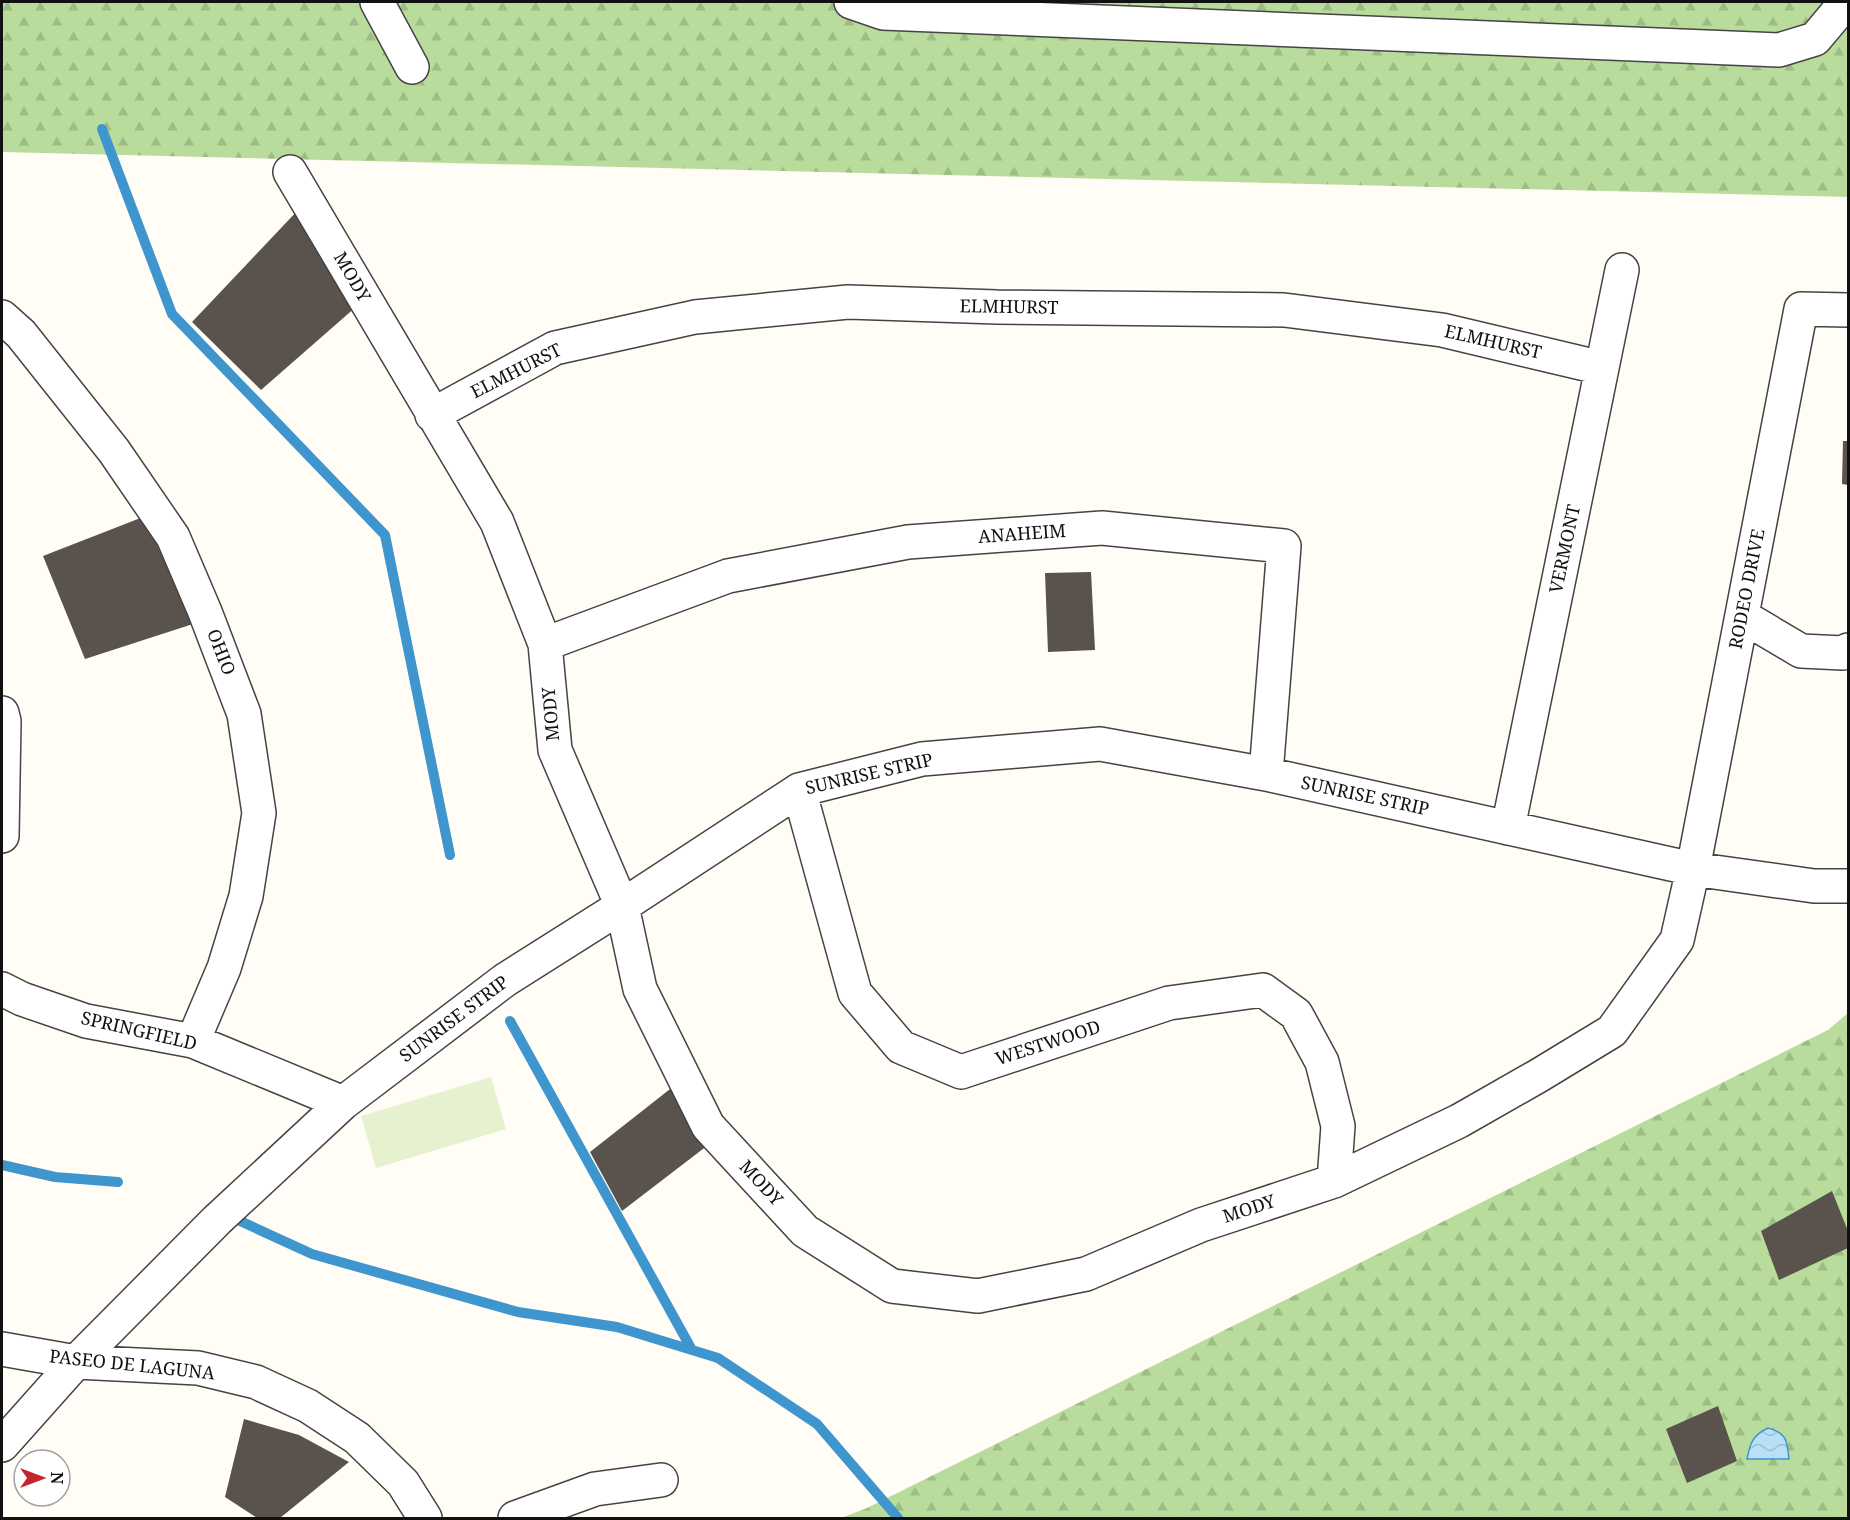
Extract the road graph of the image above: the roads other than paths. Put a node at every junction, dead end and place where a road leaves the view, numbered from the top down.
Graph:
1 (377, 2) edge
2 (851, 2) edge
3 (1846, 2) edge
4 (412, 67) dead end
5 (290, 171) dead end
6 (1622, 270) dead end
7 (1848, 310) edge
8 (2, 317) edge
9 (1602, 368) junction
10 (432, 415) junction
11 (1742, 616) junction
12 (545, 644) junction
13 (1848, 650) edge
14 (2, 713) edge
15 (1266, 774) junction
16 (799, 790) junction
17 (1508, 828) junction
18 (2, 836) edge
19 (1693, 869) junction
20 (1848, 886) edge
21 (622, 906) junction
22 (2, 989) edge
23 (193, 1041) junction
24 (343, 1102) junction
25 (1334, 1181) junction
26 (2, 1349) edge
27 (76, 1362) junction
28 (2, 1445) edge
29 (661, 1480) dead end
30 (425, 1518) edge
31 (515, 1518) edge

1 - 4 street
2 - 3 street
5 - 10 street, MODY
6 - 9 street, VERMONT
7 - 11 street, RODEO DRIVE
8 - 23 street, OHIO
9 - 10 street, ELMHURST
9 - 17 street, VERMONT
10 - 12 street, MODY
11 - 13 street
11 - 19 street, RODEO DRIVE
12 - 15 street, ANAHEIM
12 - 21 street, MODY
14 - 18 street
15 - 16 street, SUNRISE STRIP
15 - 17 street, SUNRISE STRIP
16 - 21 street, SUNRISE STRIP
16 - 25 street, WESTWOOD
17 - 19 street, SUNRISE STRIP
19 - 20 street, SUNRISE STRIP
19 - 25 street, MODY
21 - 24 street, SUNRISE STRIP
21 - 25 street, MODY
22 - 23 street, SPRINGFIELD
23 - 24 street, SPRINGFIELD
24 - 27 street, SUNRISE STRIP
26 - 27 street, PASEO DE LAGUNA
27 - 28 street, SUNRISE STRIP
27 - 30 street, PASEO DE LAGUNA
29 - 31 street

